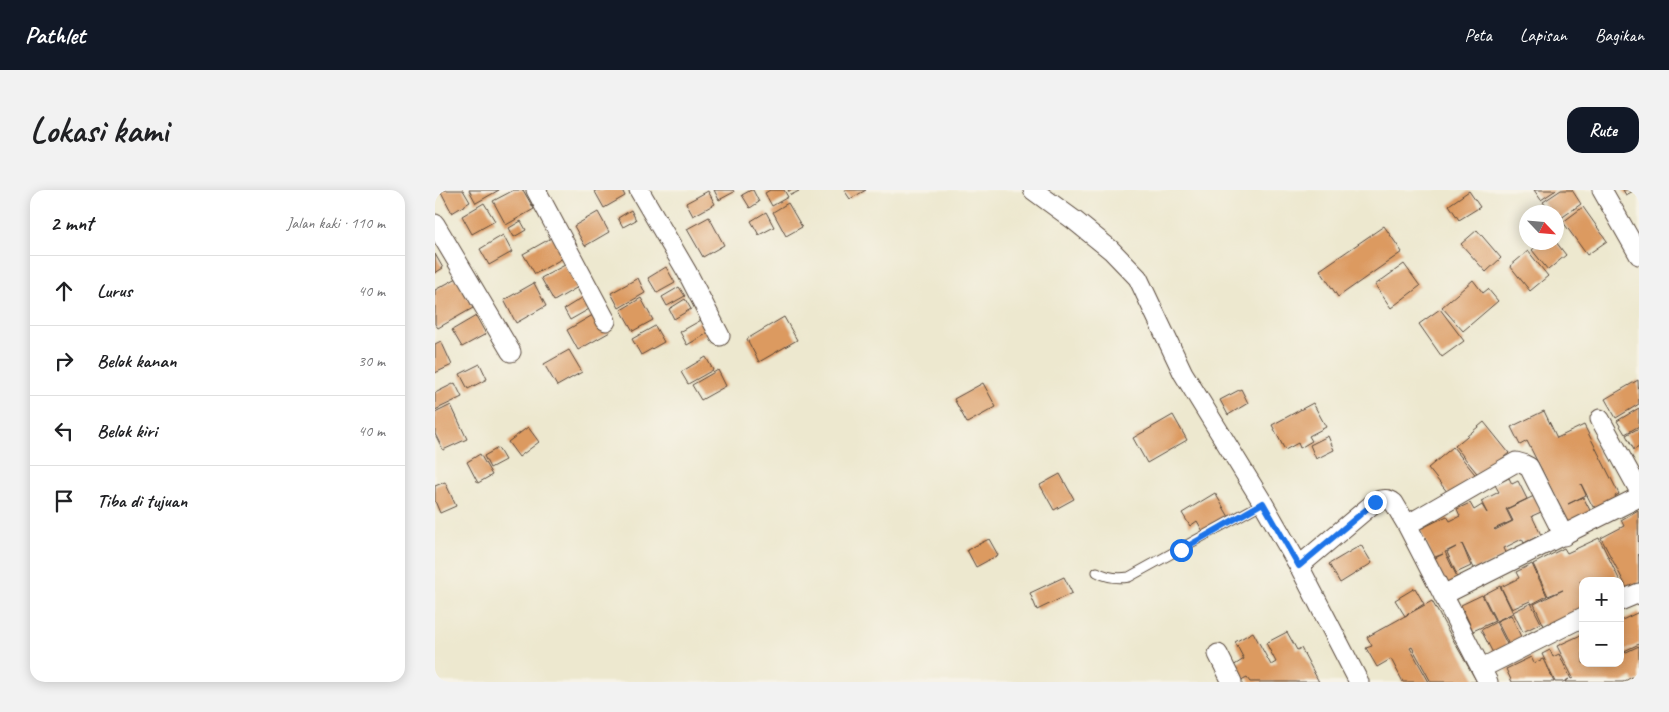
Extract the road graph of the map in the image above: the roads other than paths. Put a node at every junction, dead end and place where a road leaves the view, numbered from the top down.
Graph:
1 (536, 190) edge
2 (639, 190) edge
3 (1033, 190) edge
4 (1601, 190) edge
5 (435, 224) edge
6 (1639, 255) edge
7 (606, 321) dead end
8 (720, 336) dead end
9 (511, 352) dead end
10 (1600, 419) dead end
11 (1639, 490) edge
12 (1639, 497) edge
13 (1263, 503) junction
14 (1407, 525) junction
15 (1564, 536) junction
16 (1299, 566) junction
17 (1097, 572) dead end
18 (1639, 593) edge
19 (1443, 595) junction
20 (1624, 599) edge
21 (1579, 619) edge
22 (1218, 654) dead end
23 (1485, 675) edge
24 (1232, 682) edge
25 (1359, 682) edge

1 - 7 street
2 - 8 street
3 - 13 street
4 - 6 street
5 - 9 street
10 - 11 street
12 - 15 street
13 - 16 street
13 - 17 lane
14 - 15 street
14 - 16 street
14 - 19 street
15 - 19 street
16 - 25 street
18 - 20 street
19 - 23 street
21 - 23 street
22 - 24 street

